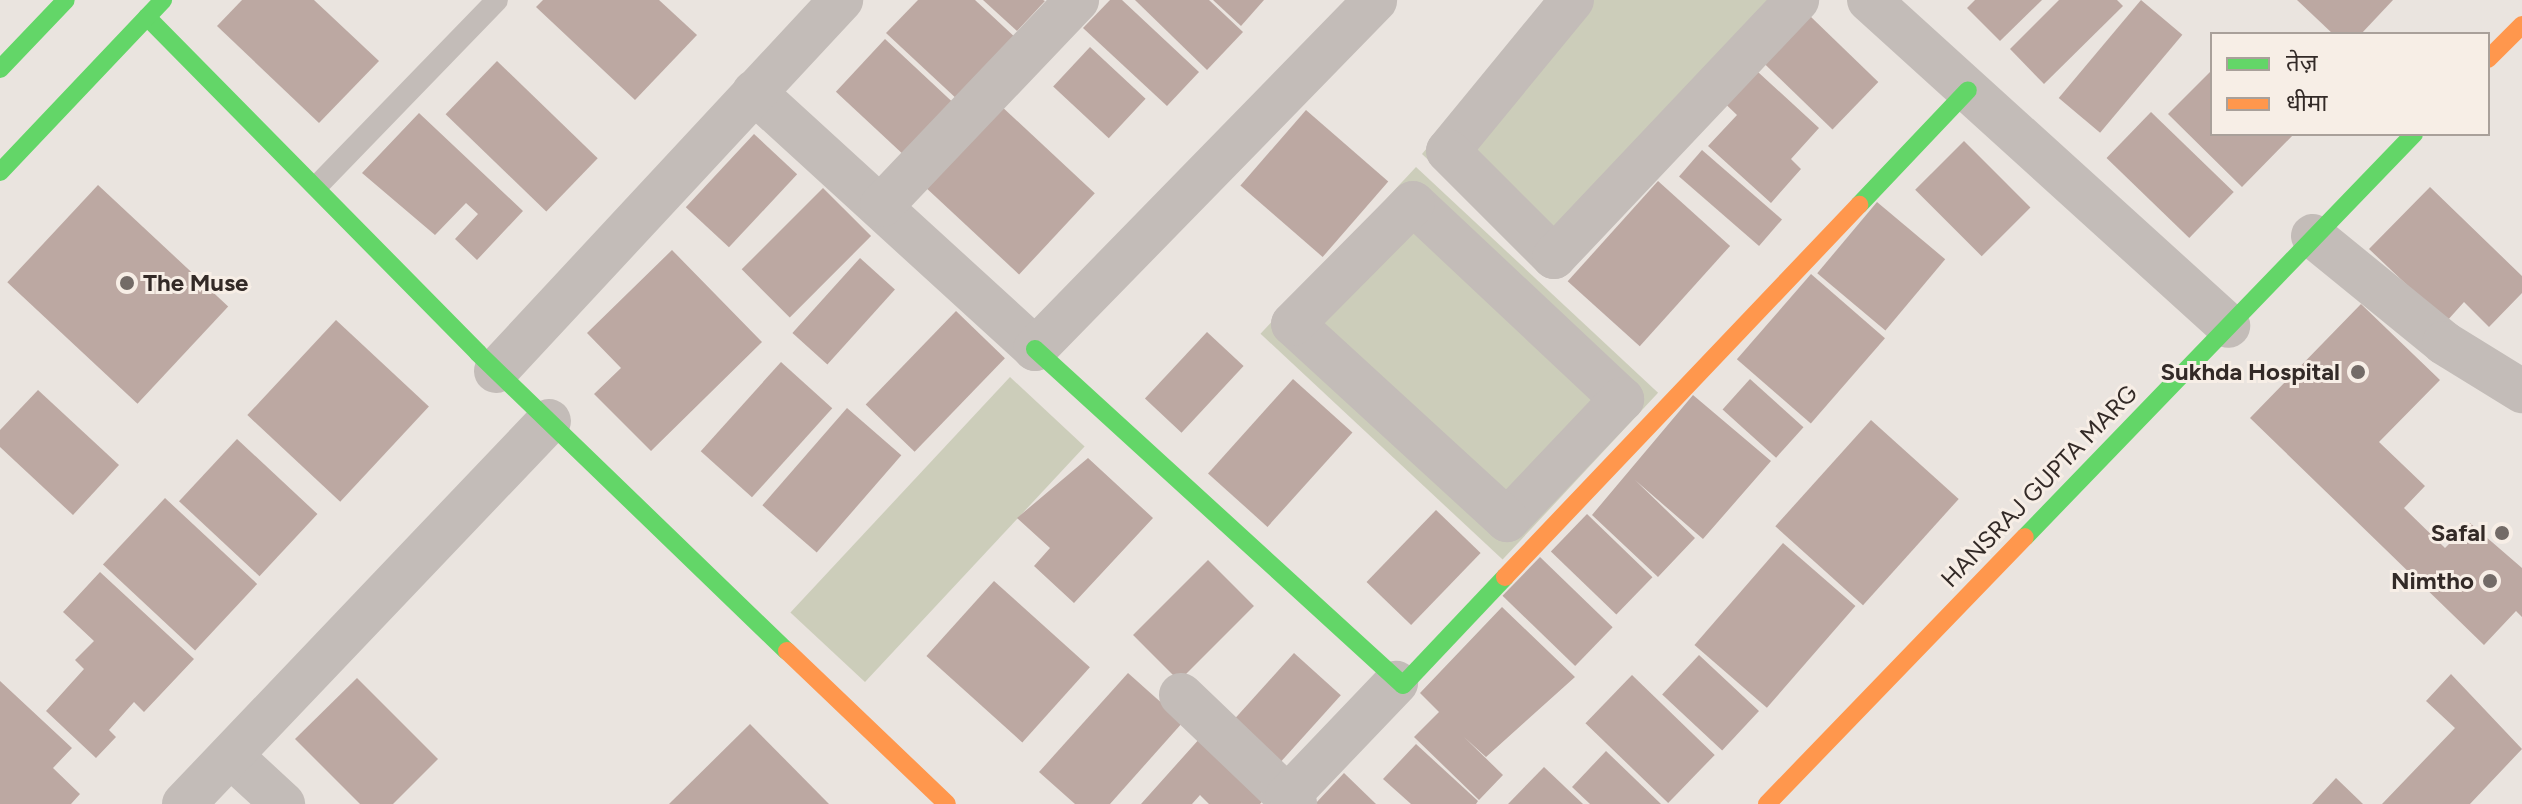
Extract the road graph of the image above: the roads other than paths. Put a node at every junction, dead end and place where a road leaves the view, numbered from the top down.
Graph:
1 (66, 0) edge
2 (163, 0) edge
3 (497, 0) edge
4 (841, 0) edge
5 (1077, 0) edge
6 (1375, 0) edge
7 (1572, 0) edge
8 (1797, 0) edge
9 (1869, 0) edge
10 (147, 17) junction
11 (2522, 25) edge
12 (2490, 57) edge
13 (0, 69) edge
14 (1968, 90) junction
15 (754, 92) junction
16 (2412, 136) edge
17 (0, 172) edge
18 (318, 185) junction
19 (882, 205) junction
20 (2313, 236) junction
21 (1540, 243) junction
22 (1502, 287) junction
23 (2228, 326) junction
24 (1035, 349) junction
25 (496, 371) junction
26 (2522, 391) edge
27 (549, 421) junction
28 (1582, 471) junction
29 (1396, 683) junction
30 (1181, 695) dead end
31 (231, 756) junction
32 (1291, 800) edge
33 (184, 804) edge
34 (283, 804) edge
35 (947, 804) edge
36 (1767, 804) edge

1 - 13 street
2 - 10 street
3 - 18 lane
4 - 15 street
5 - 19 street
6 - 24 street
7 - 21 street
8 - 21 street
9 - 14 street
10 - 17 street
10 - 18 street
11 - 12 street
14 - 23 street
14 - 28 street
15 - 19 street
15 - 25 street
16 - 20 street, HANSRAJ GUPTA MARG
18 - 25 street
19 - 24 street
20 - 23 street, HANSRAJ GUPTA MARG
20 - 26 street
21 - 22 street
22 - 28 street
22 - 28 street
23 - 36 street, HANSRAJ GUPTA MARG
24 - 29 street
25 - 27 street
27 - 31 street
27 - 35 street
28 - 29 street
29 - 32 street
30 - 32 street
31 - 33 street
31 - 34 street

